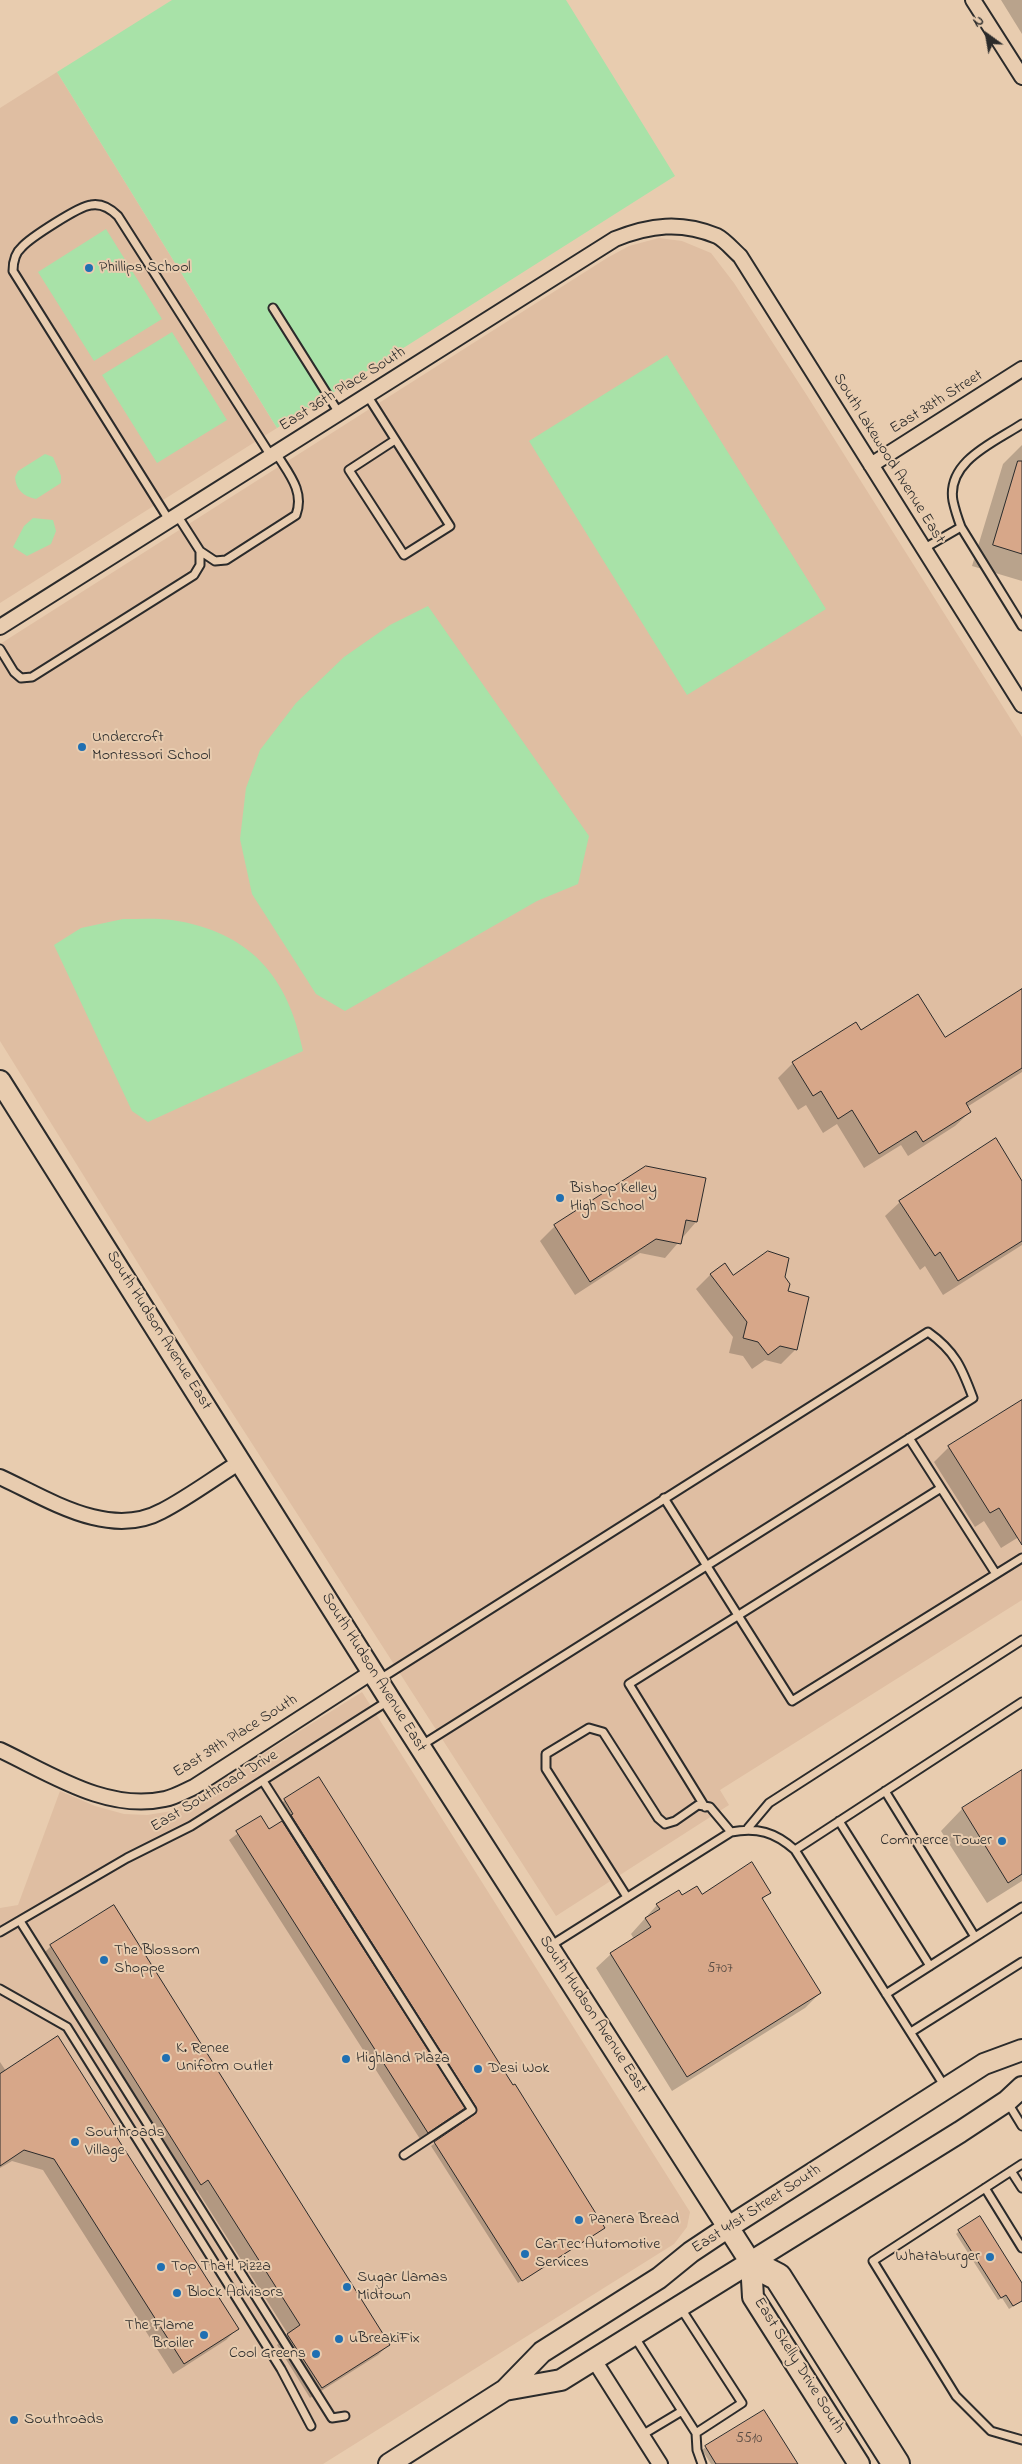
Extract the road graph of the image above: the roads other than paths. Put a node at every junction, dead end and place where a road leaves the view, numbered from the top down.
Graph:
1 (973, 0) edge
2 (1022, 77) edge
3 (718, 237) joint
4 (273, 308) dead end
5 (1022, 370) edge
6 (367, 395) junction
7 (339, 413) junction
8 (1022, 424) edge
9 (395, 440) junction
10 (273, 454) junction
11 (871, 465) junction
12 (173, 518) junction
13 (961, 527) junction
14 (923, 549) junction
15 (200, 550) junction
16 (1022, 626) edge
17 (0, 627) edge
18 (0, 649) edge
19 (1022, 705) edge
20 (0, 1081) edge
21 (908, 1438) junction
22 (240, 1462) junction
23 (0, 1477) edge
24 (941, 1488) junction
25 (664, 1498) junction
26 (1022, 1558) edge
27 (706, 1566) junction
28 (996, 1574) junction
29 (738, 1615) junction
30 (1022, 1640) edge
31 (375, 1676) junction
32 (390, 1700) junction
33 (1022, 1703) edge
34 (420, 1747) junction
35 (0, 1750) edge
36 (263, 1781) junction
37 (884, 1792) junction
38 (705, 1807) junction
39 (839, 1821) junction
40 (748, 1828) junction
41 (731, 1832) junction
42 (795, 1850) junction
43 (627, 1897) junction
44 (1022, 1907) edge
45 (20, 1921) junction
46 (0, 1932) edge
47 (975, 1937) junction
48 (548, 1947) junction
49 (1022, 1962) edge
50 (930, 1966) junction
51 (0, 1989) edge
52 (886, 1994) junction
53 (911, 2032) junction
54 (1022, 2050) edge
55 (1022, 2087) edge
56 (946, 2089) junction
57 (1008, 2101) junction
58 (1022, 2126) edge
59 (404, 2155) dead end
60 (1022, 2164) edge
61 (1011, 2171) junction
62 (985, 2188) junction
63 (1022, 2188) edge
64 (727, 2228) junction
65 (1022, 2248) edge
66 (751, 2263) junction
67 (680, 2307) junction
68 (634, 2336) junction
69 (594, 2360) junction
70 (505, 2390) junction
71 (682, 2411) junction
72 (345, 2416) dead end
73 (312, 2426) dead end
74 (696, 2432) junction
75 (642, 2435) junction
76 (1022, 2440) edge
77 (388, 2464) edge
78 (660, 2464) edge
79 (702, 2464) edge
80 (859, 2464) edge
81 (896, 2464) edge

1 - 2 street
3 - 6 street, East 36th Place South
3 - 11 street, South Lakewood Avenue East
4 - 7 lane
5 - 11 street, East 38th Street
6 - 7 street, East 36th Place South
6 - 9 lane
7 - 10 street, East 36th Place South
8 - 13 lane
9 - 9 lane
10 - 12 street, East 36th Place South
10 - 12 lane
10 - 15 lane
11 - 14 street, South Lakewood Avenue East
12 - 15 lane
12 - 17 street, East 36th Place South
13 - 14 lane
13 - 16 lane
14 - 19 street, South Lakewood Avenue East
15 - 18 lane
20 - 22 main road, South Hudson Avenue East
21 - 24 lane
21 - 25 lane
21 - 27 lane
22 - 23 street
22 - 31 main road, South Hudson Avenue East
24 - 28 lane
24 - 29 lane
25 - 27 lane
25 - 31 lane
26 - 28 lane
27 - 29 lane
27 - 34 lane
28 - 29 lane
29 - 38 lane
30 - 40 lane
31 - 32 main road, South Hudson Avenue East
31 - 35 street, East 39th Place South
32 - 34 main road, South Hudson Avenue East
32 - 36 lane, East Southroad Drive
33 - 37 lane
34 - 48 main road, South Hudson Avenue East
36 - 45 lane, East Southroad Drive
36 - 59 lane
37 - 39 lane
37 - 47 lane
38 - 41 lane
38 - 43 lane
39 - 42 lane
39 - 50 lane
40 - 41 lane
40 - 42 lane
41 - 43 lane
42 - 52 lane
43 - 48 lane
44 - 47 lane
45 - 46 lane, East Southroad Drive
45 - 72 lane
47 - 50 lane
48 - 64 main road, South Hudson Avenue East
49 - 53 lane
50 - 52 lane
51 - 73 lane
52 - 53 lane
53 - 56 lane
54 - 56 main road, East 41st Street South
55 - 57 main road, East 41st Street South
56 - 64 main road, East 41st Street South
57 - 58 lane
57 - 66 main road, East 41st Street South
60 - 61 lane
61 - 62 lane
61 - 63 lane
62 - 65 lane
62 - 76 lane
64 - 66 main road, South Hudson Avenue East
64 - 70 main road, East 41st Street South
66 - 67 main road, East 41st Street South
66 - 80 main road, East Skelly Drive South
66 - 81 highway
67 - 68 main road, East 41st Street South
67 - 74 lane
68 - 69 main road, East 41st Street South
68 - 71 lane
69 - 70 main road, East 41st Street South
69 - 75 street
70 - 77 main road, East 41st Street South
71 - 74 lane
71 - 75 lane
74 - 79 lane
75 - 78 street

